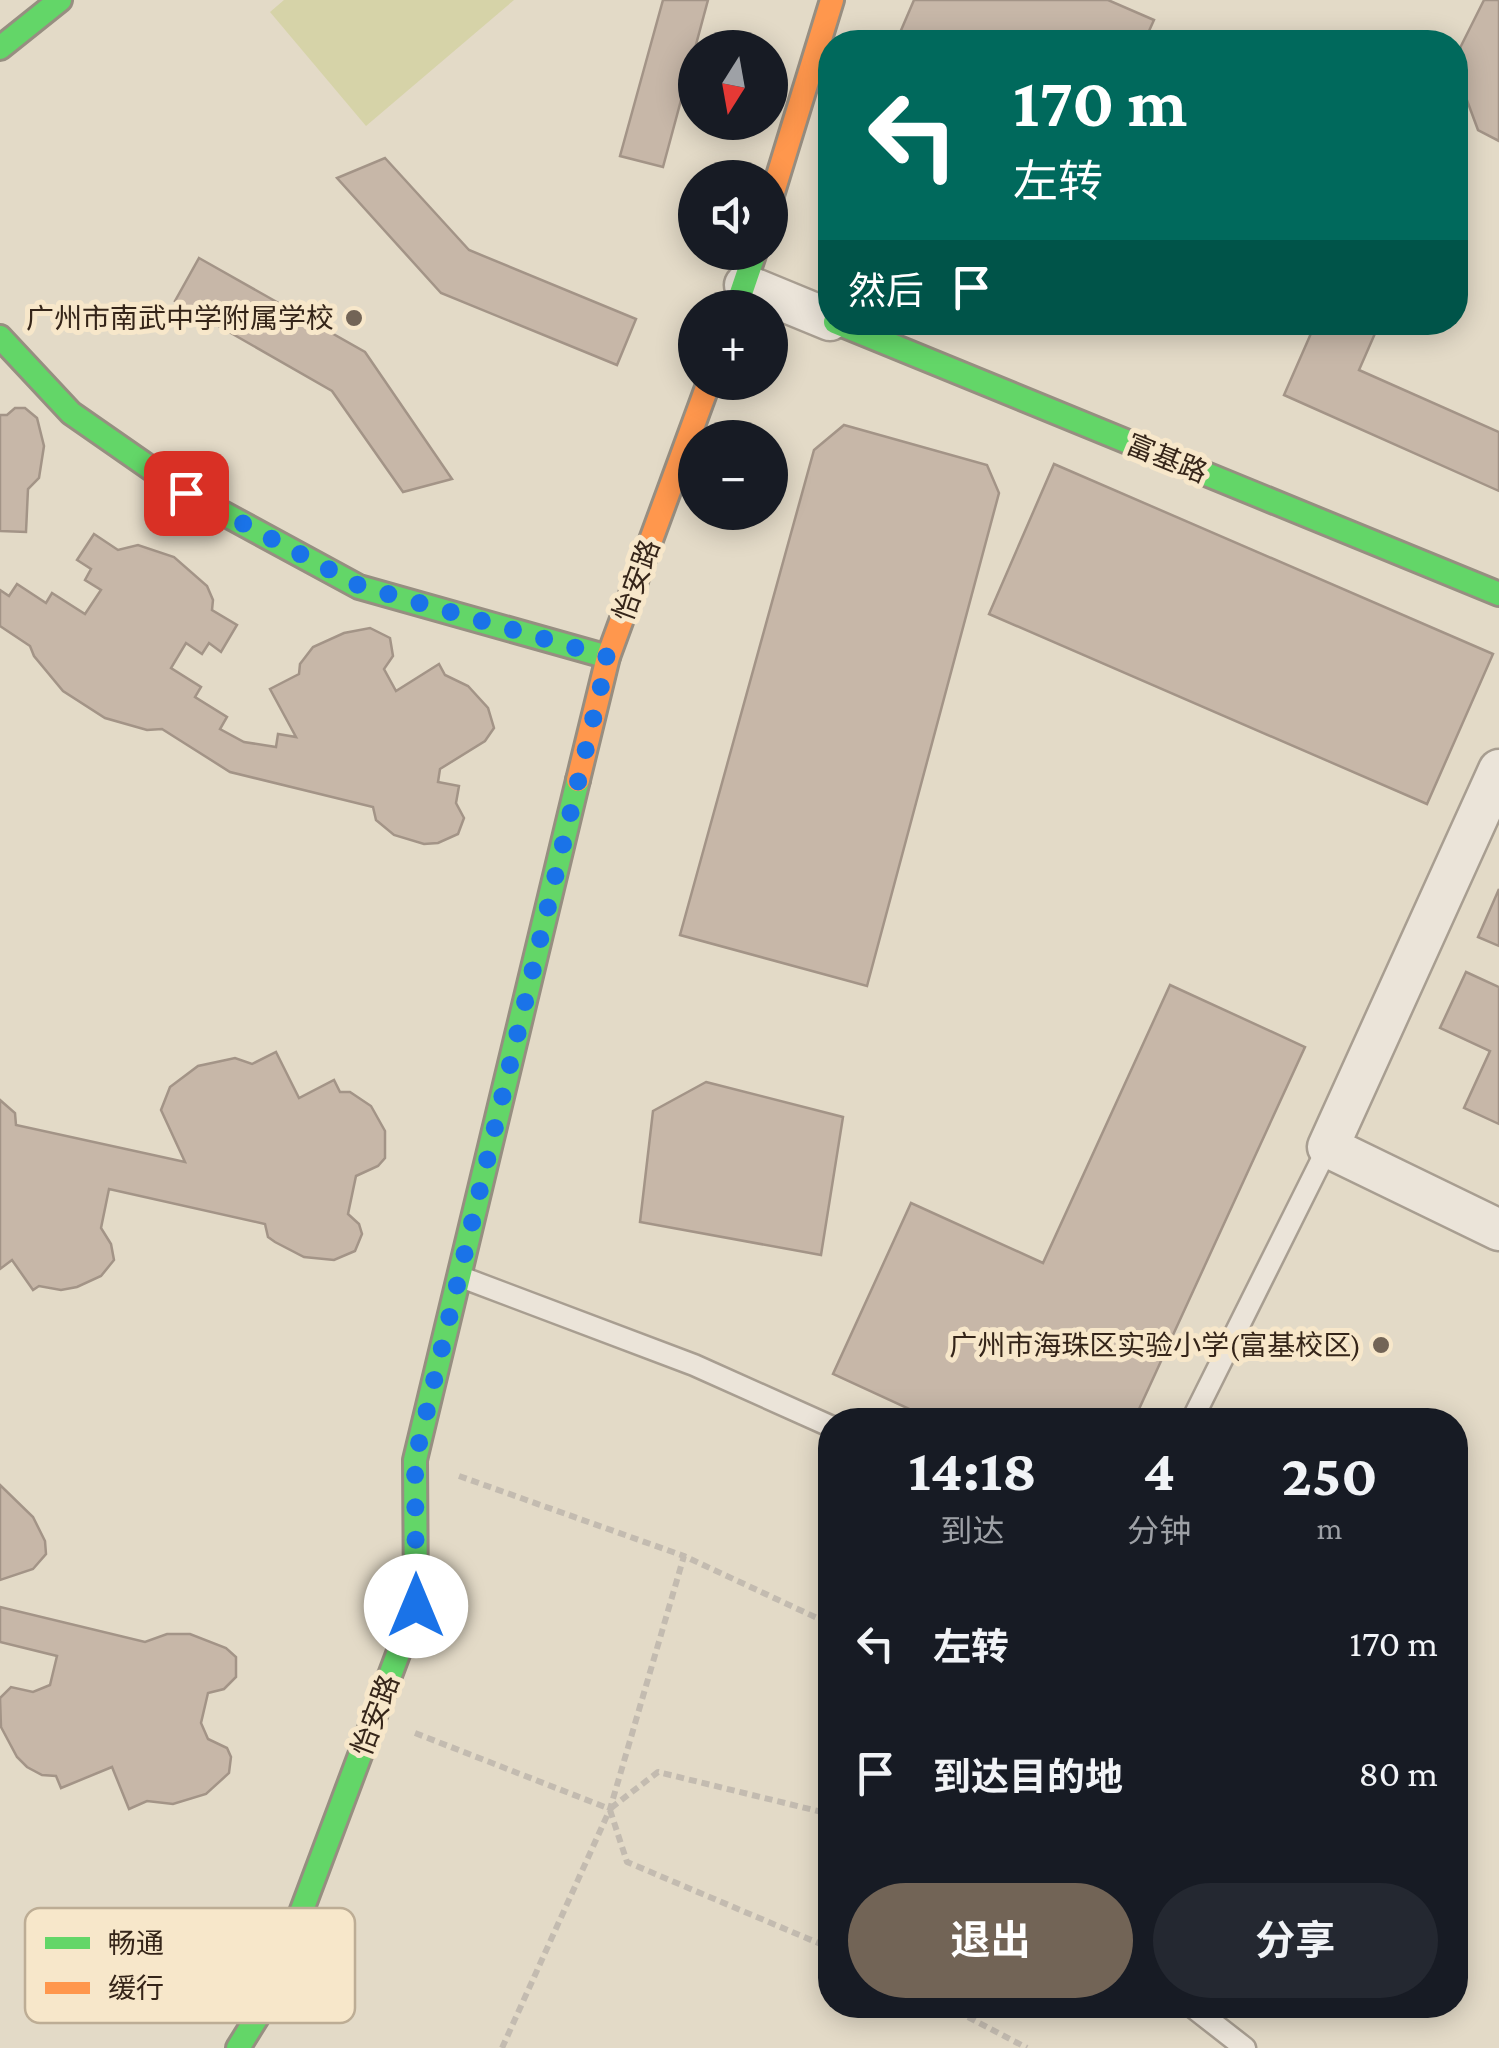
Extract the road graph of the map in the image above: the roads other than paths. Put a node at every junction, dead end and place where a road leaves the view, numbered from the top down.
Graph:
1 (60, 0) edge
2 (832, 0) edge
3 (823, 30) edge
4 (818, 46) edge
5 (0, 48) edge
6 (783, 160) edge
7 (745, 282) edge
8 (818, 314) edge
9 (867, 335) edge
10 (0, 337) edge
11 (702, 400) edge
12 (1499, 594) edge
13 (608, 657) junction
14 (1499, 770) edge
15 (1328, 1147) junction
16 (1499, 1230) edge
17 (459, 1276) junction
18 (1198, 1408) edge
19 (818, 1421) edge
20 (303, 1908) edge
21 (1207, 2018) edge
22 (254, 2023) edge
23 (238, 2048) edge
24 (1245, 2048) edge

1 - 5 street
2 - 3 street
4 - 6 street
7 - 8 street, 富基路
9 - 12 street, 富基路
10 - 13 street
11 - 13 street, 怡安路
13 - 17 street, 怡安路
14 - 15 street
15 - 16 street
15 - 18 lane
17 - 19 lane
17 - 20 street, 怡安路
21 - 24 lane
22 - 23 street, 怡安路

